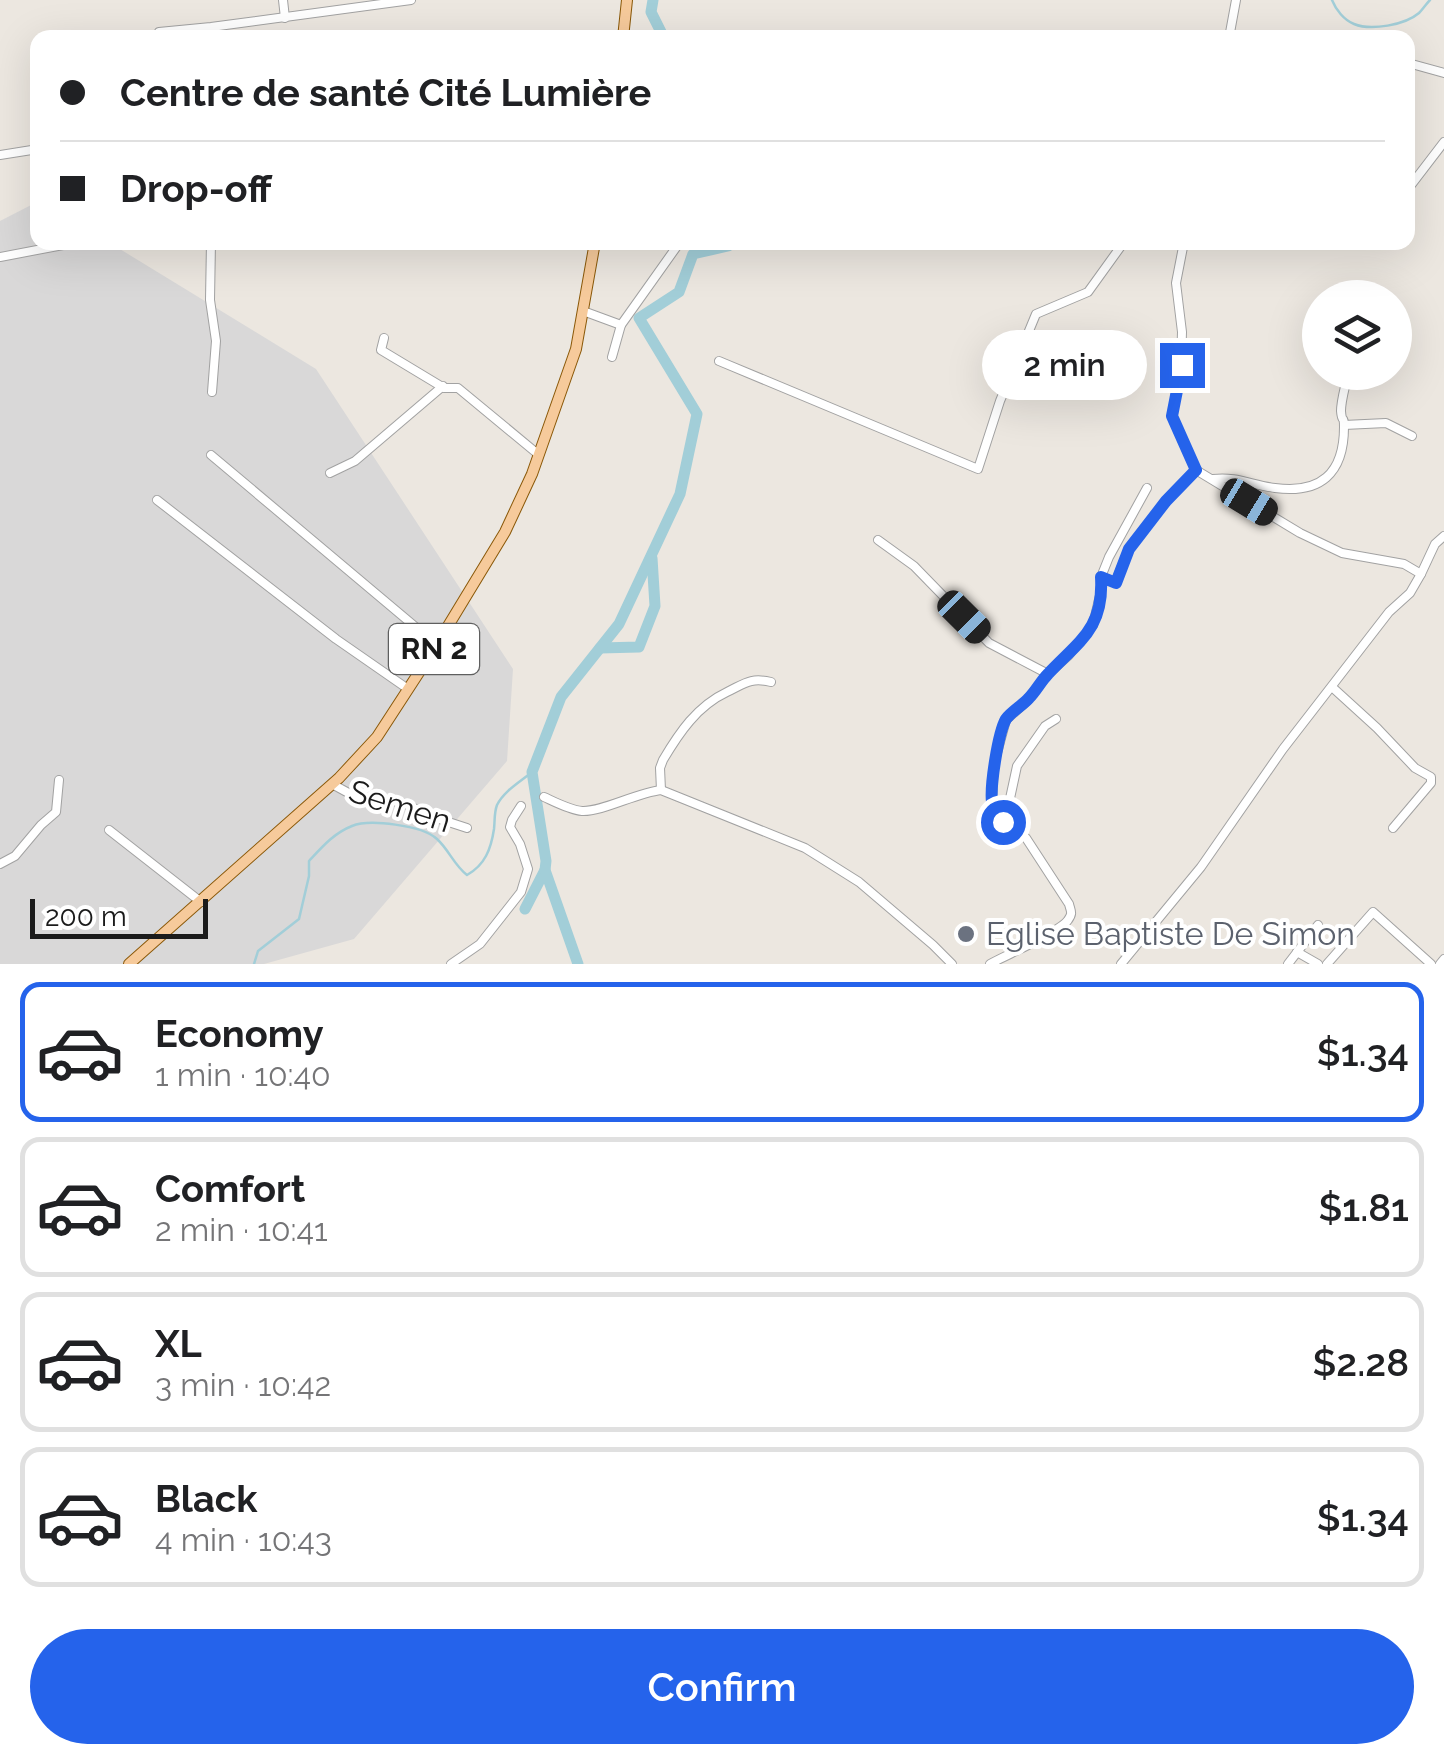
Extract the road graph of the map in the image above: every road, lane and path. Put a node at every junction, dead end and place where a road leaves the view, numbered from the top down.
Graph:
1 (283, 0) edge
2 (411, 0) edge
3 (627, 0) edge
4 (1236, 0) edge
5 (285, 18) junction
6 (222, 30) edge
7 (623, 30) edge
8 (1230, 30) edge
9 (1415, 65) edge
10 (1444, 73) edge
11 (1444, 142) edge
12 (30, 151) edge
13 (0, 155) edge
14 (1415, 179) edge
15 (37, 250) edge
16 (212, 250) edge
17 (594, 250) edge
18 (674, 250) edge
19 (1118, 250) edge
20 (1182, 250) edge
21 (0, 257) edge
22 (583, 312) junction
23 (620, 325) junction
24 (384, 338) dead end
25 (612, 357) dead end
26 (718, 362) dead end
27 (443, 386) junction
28 (1345, 390) edge
29 (212, 392) dead end
30 (1344, 425) junction
31 (1412, 436) dead end
32 (539, 454) junction
33 (212, 455) dead end
34 (1196, 470) junction
35 (330, 473) dead end
36 (1213, 479) junction
37 (1147, 488) dead end
38 (157, 500) dead end
39 (1444, 536) edge
40 (878, 540) dead end
41 (1421, 574) junction
42 (1101, 577) junction
43 (437, 645) junction
44 (1048, 674) junction
45 (771, 682) dead end
46 (1332, 687) junction
47 (408, 689) junction
48 (1056, 719) dead end
49 (60, 780) dead end
50 (332, 784) junction
51 (660, 790) junction
52 (544, 797) dead end
53 (521, 806) dead end
54 (1003, 822) junction
55 (467, 828) dead end
56 (1393, 828) dead end
57 (109, 830) dead end
58 (0, 864) edge
59 (201, 902) junction
60 (1318, 924) dead end
61 (1297, 952) junction
62 (128, 964) edge
63 (451, 964) edge
64 (952, 964) edge
65 (990, 964) edge
66 (1121, 964) edge
67 (1288, 964) edge
68 (1318, 964) edge
69 (1326, 964) edge
70 (1431, 964) edge

1 - 5 street
2 - 5 street
3 - 7 main road
4 - 8 street
5 - 6 street
9 - 10 street
11 - 14 street
12 - 13 street
15 - 21 street
16 - 29 street
17 - 22 main road, RN 2
18 - 23 street
19 - 26 street
20 - 34 street
22 - 23 street
22 - 32 main road, RN 2
23 - 25 street
24 - 27 street
27 - 32 street
27 - 35 street
28 - 30 street
30 - 31 street
30 - 36 street
32 - 43 main road, RN 2
33 - 43 street
34 - 36 street
34 - 42 street
36 - 41 street
37 - 42 street
38 - 47 street
39 - 41 street
40 - 44 street
41 - 46 street
42 - 44 street
43 - 47 main road, RN 2
44 - 54 street
45 - 51 street
46 - 56 street
46 - 66 street
47 - 50 main road, RN 2
48 - 54 street
49 - 58 street
50 - 55 street, Semen
50 - 59 main road, RN 2
51 - 52 street
51 - 64 street
53 - 63 street
54 - 65 street
57 - 59 street
59 - 62 main road, RN 2
60 - 61 street
61 - 67 street
61 - 68 street
69 - 70 street

